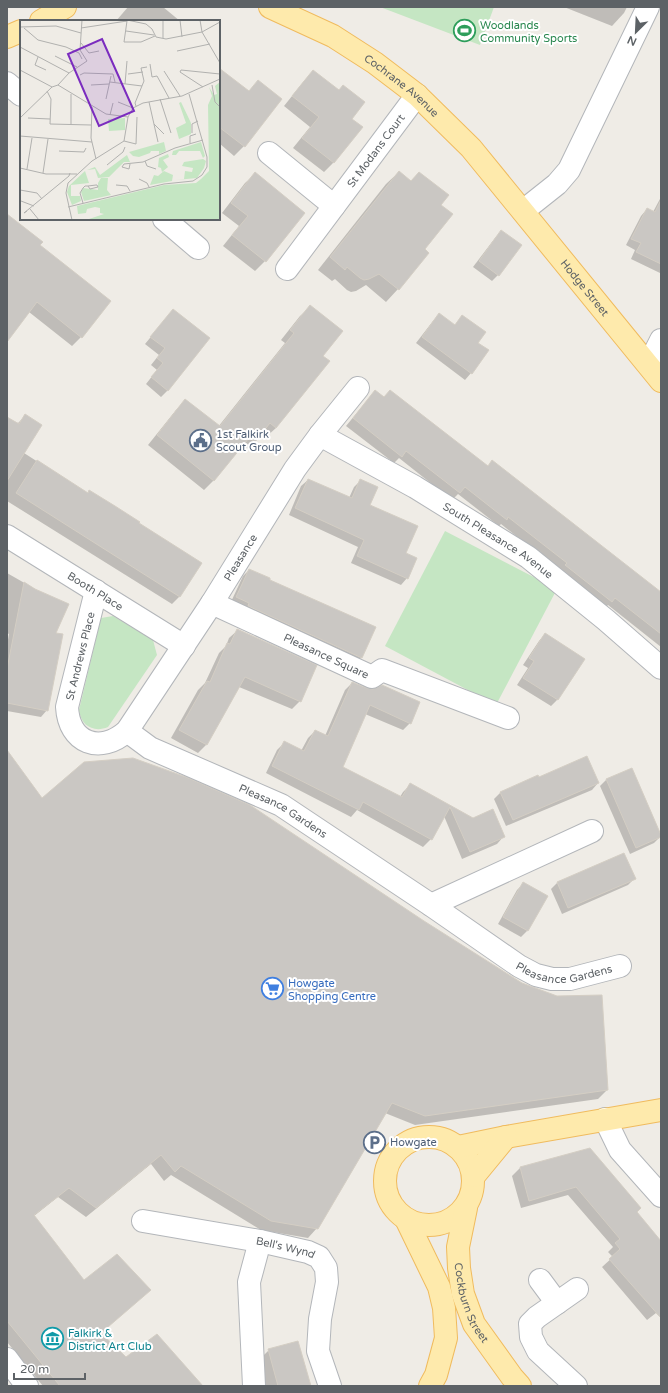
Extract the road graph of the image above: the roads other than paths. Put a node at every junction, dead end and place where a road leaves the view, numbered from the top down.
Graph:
1 (65, 7) edge
2 (270, 7) edge
3 (648, 7) edge
4 (43, 20) edge
5 (20, 31) edge
6 (7, 37) edge
7 (7, 83) edge
8 (20, 95) edge
9 (417, 95) junction
10 (269, 153) dead end
11 (510, 194) joint
12 (334, 206) junction
13 (523, 211) junction
14 (165, 220) edge
15 (198, 248) dead end
16 (287, 269) dead end
17 (661, 340) edge
18 (655, 372) edge
19 (358, 388) dead end
20 (320, 435) junction
21 (7, 536) edge
22 (96, 591) junction
23 (212, 603) junction
24 (184, 646) junction
25 (661, 668) edge
26 (508, 718) dead end
27 (127, 731) junction
28 (592, 831) dead end
29 (431, 905) junction
30 (620, 966) dead end
31 (661, 1110) edge
32 (605, 1119) junction
33 (506, 1137) junction
34 (458, 1147) junction
35 (474, 1176) junction
36 (661, 1196) edge
37 (466, 1208) junction
38 (406, 1219) junction
39 (143, 1221) dead end
40 (260, 1241) junction
41 (540, 1280) dead end
42 (577, 1289) dead end
43 (557, 1303) junction
44 (7, 1359) edge
45 (333, 1383) edge
46 (27, 1386) edge
47 (254, 1386) edge
48 (430, 1386) edge
49 (520, 1386) edge
50 (576, 1386) edge

1 - 4 main road
2 - 9 main road, Cochrane Avenue
3 - 13 street
5 - 6 main road
7 - 8 street
9 - 11 main road, Cochrane Avenue
9 - 12 street, St Modans Court
10 - 12 street
11 - 13 main road, Hodge Street
12 - 16 street, St Modans Court
13 - 18 main road, Hodge Street
14 - 15 street
17 - 18 street
19 - 20 street, Pleasance
20 - 23 street, Pleasance
20 - 25 street, South Pleasance Avenue
21 - 22 street, Booth Place
22 - 24 street, Booth Place
22 - 27 street, St Andrews Place
23 - 24 street, Pleasance
23 - 26 street, Pleasance Square
24 - 27 street, Pleasance
27 - 29 street, Pleasance Gardens
28 - 29 street
29 - 30 street, Pleasance Gardens
31 - 32 main road
32 - 33 main road
32 - 36 street
33 - 34 main road
33 - 35 main road
34 - 35 main road, Cockburn Street
34 - 38 main road, Cockburn Street
35 - 37 main road, Cockburn Street
37 - 38 main road, Cockburn Street
37 - 49 main road, Cockburn Street
38 - 48 main road, Cockburn Street
39 - 40 street, Bell's Wynd
40 - 45 street, Bell's Wynd
40 - 47 street
41 - 43 street
42 - 43 street
43 - 50 street
44 - 46 street

